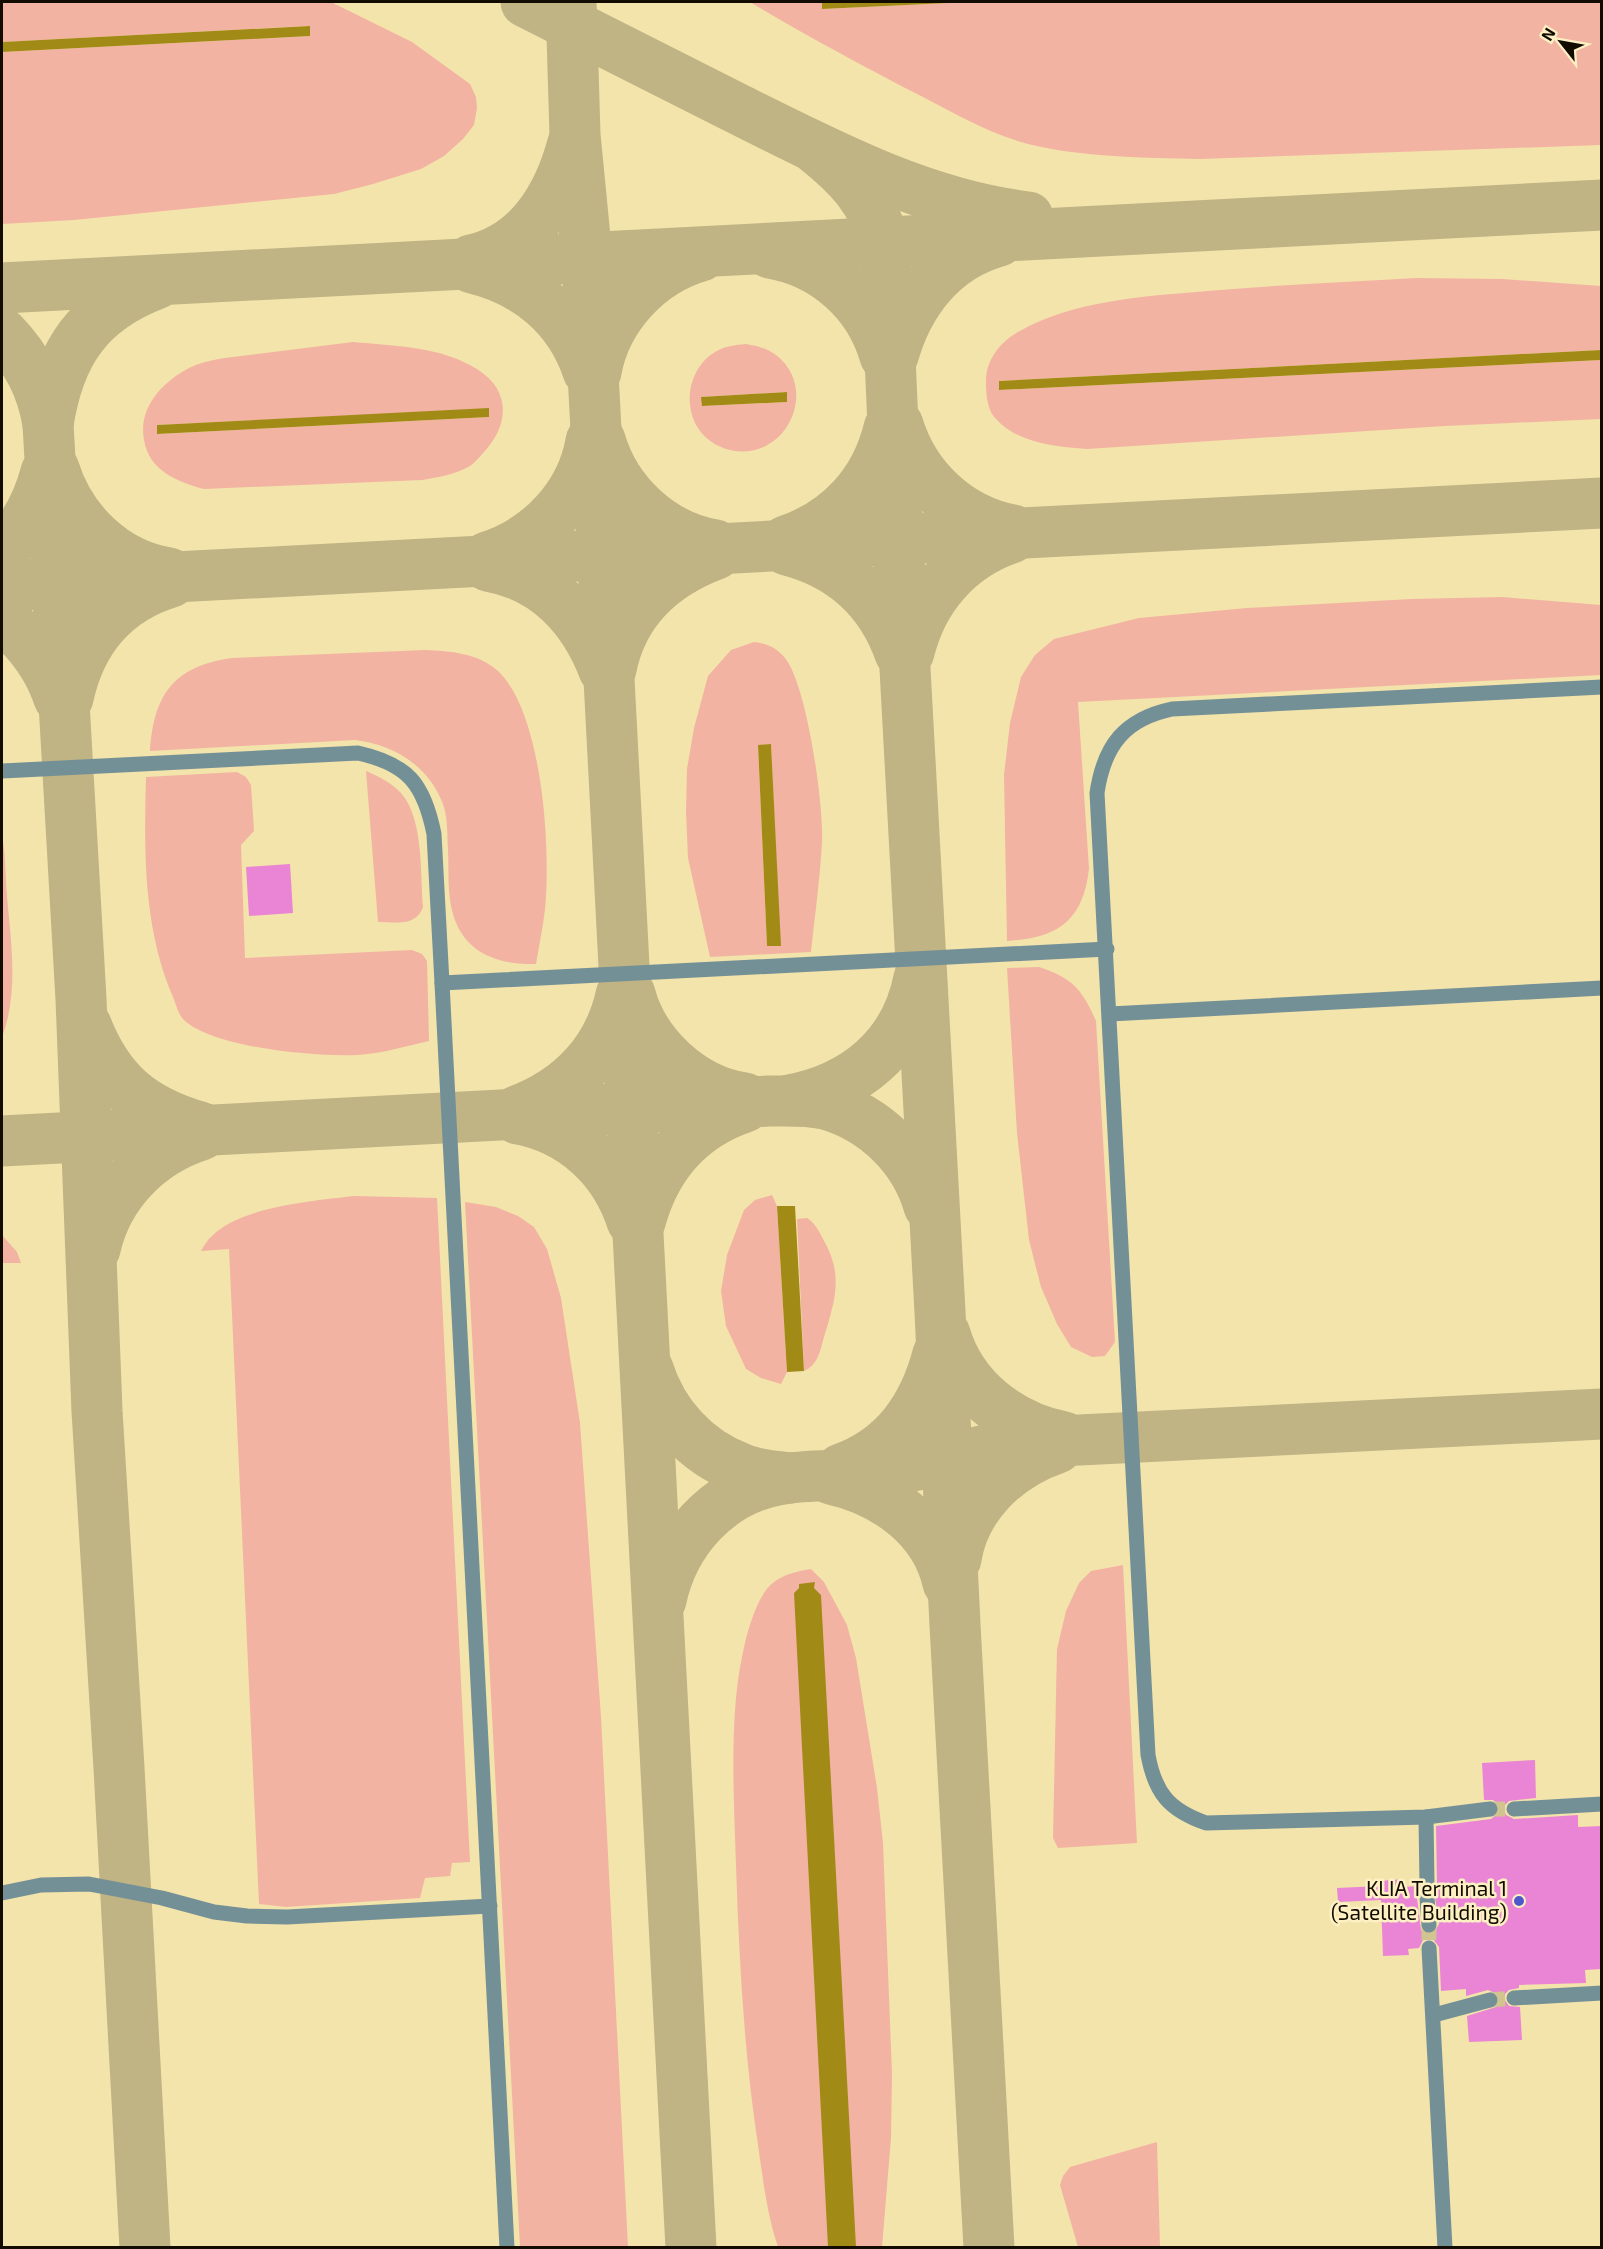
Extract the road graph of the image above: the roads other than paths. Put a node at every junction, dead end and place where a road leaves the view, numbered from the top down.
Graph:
1 (1602, 687) edge
2 (2, 771) edge
3 (1107, 949) junction
4 (442, 982) junction
5 (1602, 988) edge
6 (1110, 1014) junction
7 (1602, 1804) edge
8 (1490, 1809) tunnel mouth
9 (1514, 1809) tunnel mouth
10 (1425, 1817) junction
11 (2, 1893) edge
12 (490, 1906) junction
13 (1429, 1925) tunnel mouth
14 (1429, 1948) tunnel mouth
15 (1602, 1994) edge
16 (1514, 1998) tunnel mouth
17 (1490, 2000) tunnel mouth
18 (1434, 2014) junction
19 (507, 2247) edge
20 (1445, 2247) edge

1 - 3 lane
2 - 4 lane
3 - 4 lane
3 - 6 lane
4 - 12 lane
5 - 6 lane
6 - 10 lane
7 - 9 lane
8 - 10 lane
10 - 13 lane
11 - 12 lane
12 - 19 lane
14 - 18 lane
15 - 16 lane
17 - 18 lane
18 - 20 lane

